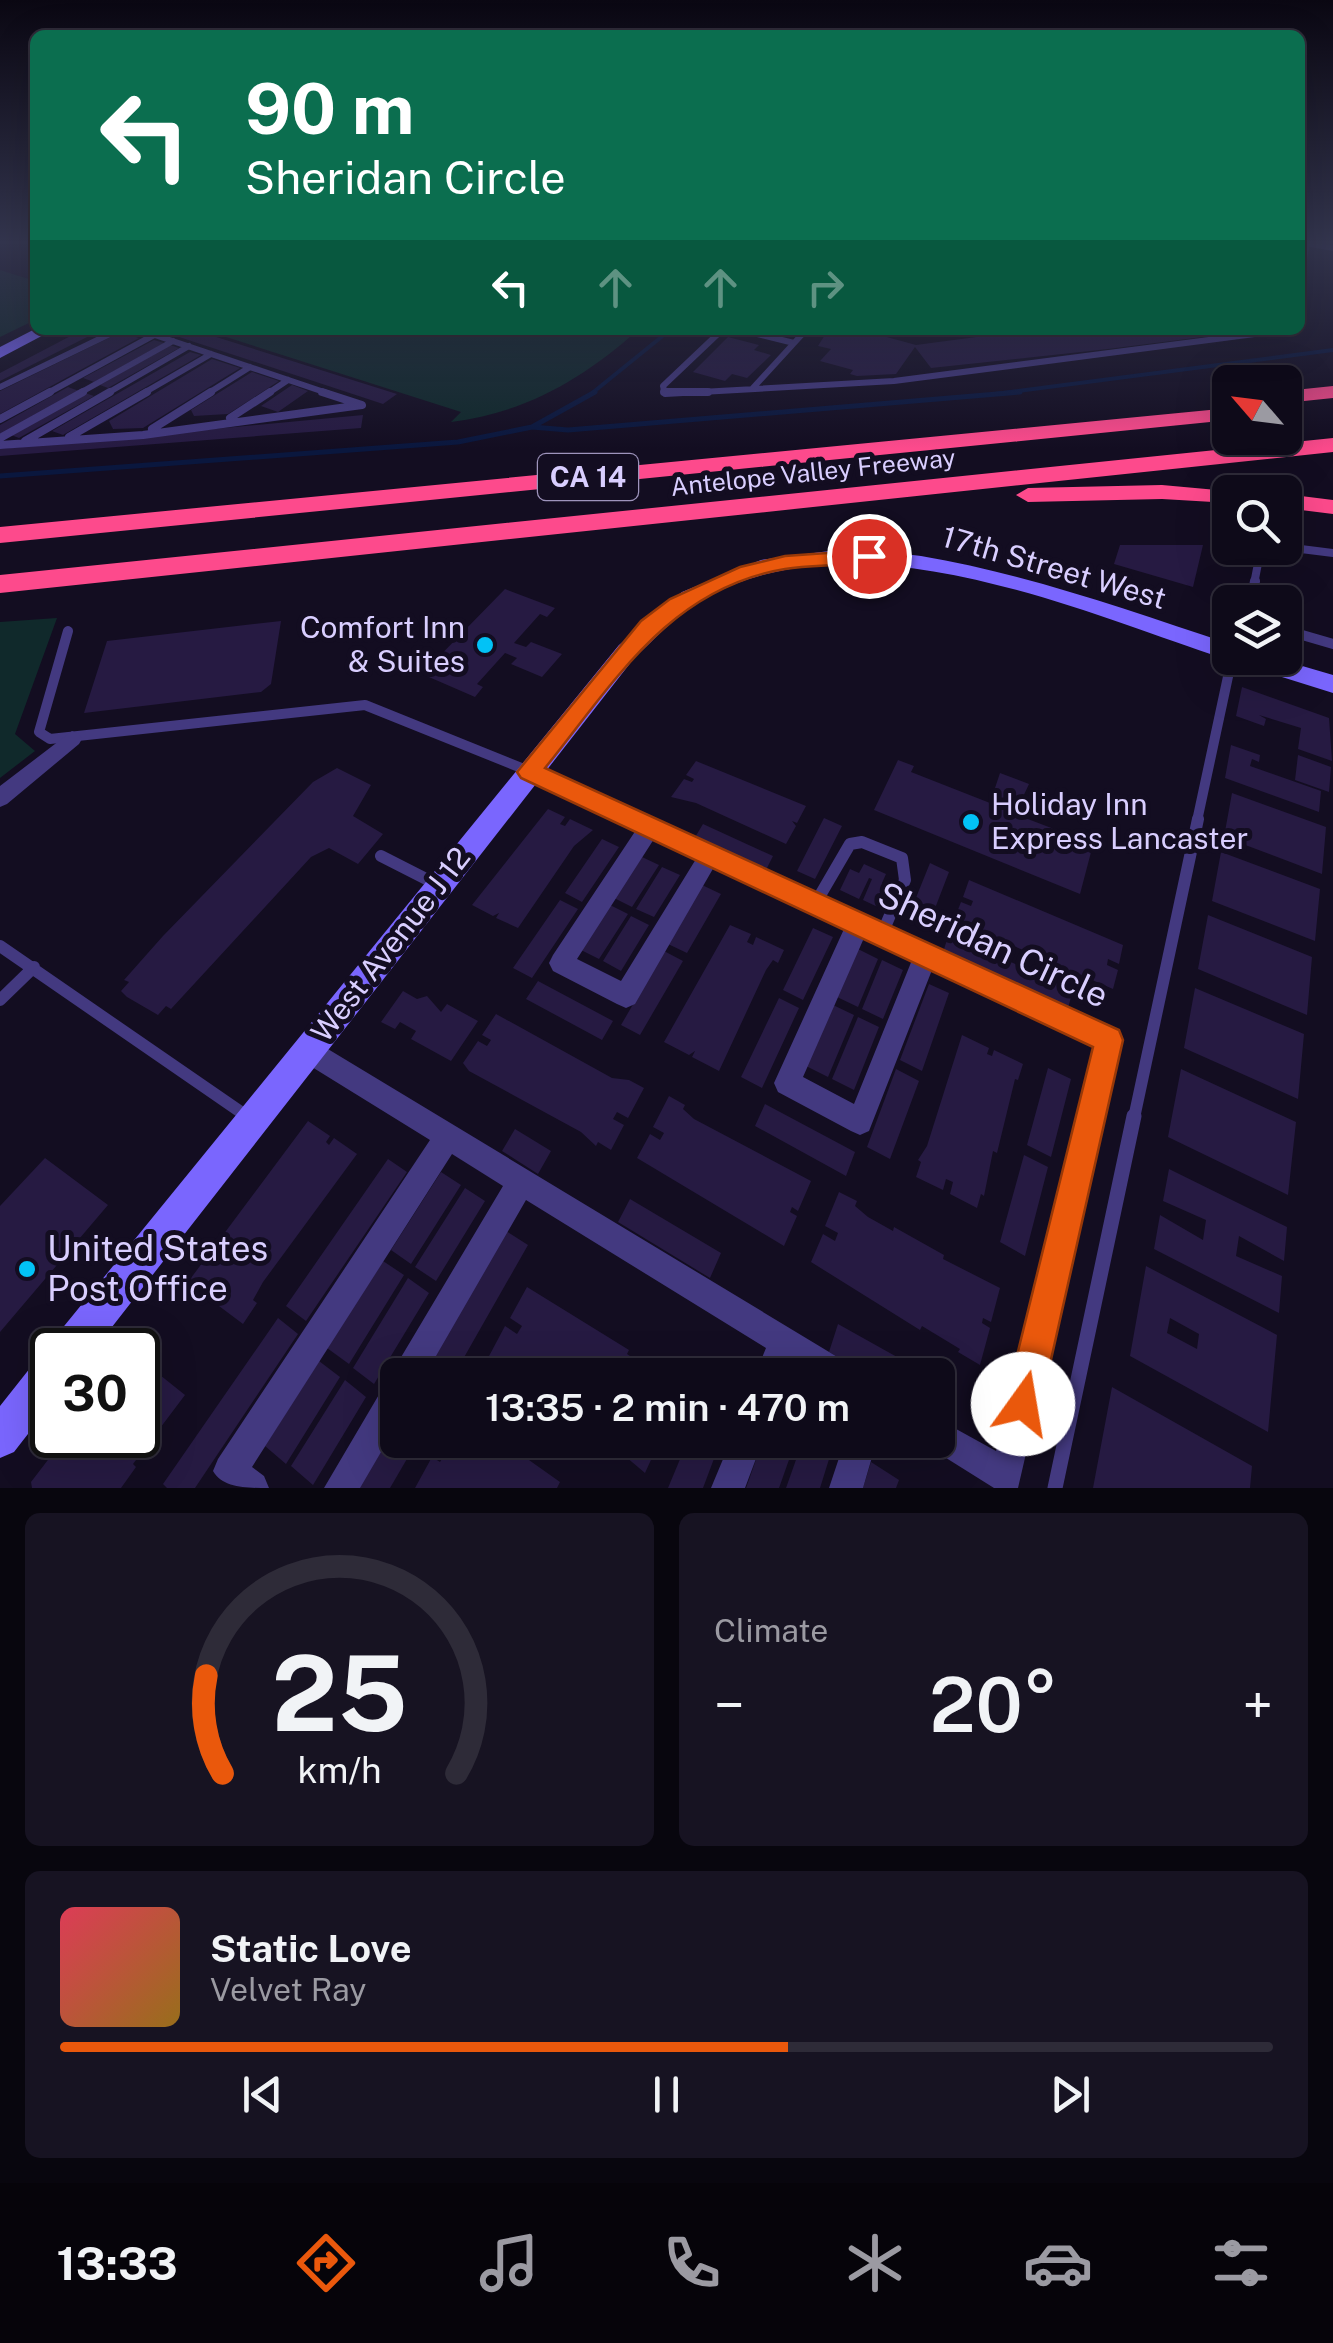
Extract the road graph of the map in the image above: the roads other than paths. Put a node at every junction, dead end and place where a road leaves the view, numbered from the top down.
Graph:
1 (35, 335) edge
2 (107, 335) edge
3 (152, 335) edge
4 (157, 335) edge
5 (717, 335) edge
6 (759, 335) edge
7 (802, 335) edge
8 (1248, 335) edge
9 (172, 341) junction
10 (794, 344) junction
11 (189, 346) junction
12 (0, 352) edge
13 (211, 354) junction
14 (250, 367) junction
15 (288, 380) junction
16 (68, 382) junction
17 (0, 386) edge
18 (88, 388) junction
19 (752, 390) junction
20 (1333, 392) edge
21 (106, 394) junction
22 (1302, 395) edge
23 (1333, 404) edge
24 (1302, 407) edge
25 (1212, 412) edge
26 (0, 419) edge
27 (225, 421) junction
28 (143, 435) junction
29 (64, 440) junction
30 (0, 441) edge
31 (20, 444) junction
32 (1333, 445) edge
33 (1212, 495) edge
34 (1302, 503) edge
35 (1333, 507) edge
36 (718, 510) junction
37 (0, 536) edge
38 (1302, 549) edge
39 (1333, 554) edge
40 (740, 574) joint
41 (0, 584) edge
42 (68, 630) dead end
43 (1302, 635) edge
44 (1333, 644) edge
45 (1212, 649) edge
46 (1302, 674) edge
47 (1227, 675) edge
48 (1333, 684) edge
49 (72, 739) junction
50 (529, 772) junction
51 (0, 798) edge
52 (649, 828) junction
53 (381, 856) dead end
54 (709, 856) junction
55 (439, 885) junction
56 (815, 904) junction
57 (870, 929) junction
58 (0, 946) edge
59 (926, 955) junction
60 (34, 967) junction
61 (0, 1000) edge
62 (308, 1050) junction
63 (253, 1120) junction
64 (449, 1135) junction
65 (520, 1184) junction
66 (88, 1328) edge
67 (784, 1342) junction
68 (418, 1358) edge
69 (778, 1358) edge
70 (810, 1358) edge
71 (30, 1400) edge
72 (380, 1422) edge
73 (0, 1438) edge
74 (955, 1445) edge
75 (740, 1458) edge
76 (855, 1458) edge
77 (252, 1488) edge
78 (341, 1488) edge
79 (728, 1488) edge
80 (846, 1488) edge
81 (1055, 1488) edge

1 - 12 street
2 - 17 lane
3 - 16 lane
4 - 9 lane
5 - 19 lane
6 - 10 lane
7 - 10 lane
8 - 19 lane
9 - 11 lane
9 - 18 lane
10 - 19 lane
11 - 13 lane
11 - 21 lane
13 - 14 lane
13 - 29 lane
14 - 15 lane
14 - 28 lane
15 - 27 lane
15 - 27 lane
16 - 18 lane
16 - 26 lane
18 - 21 lane
18 - 30 lane
20 - 22 highway
21 - 31 lane
23 - 24 highway
25 - 37 highway, Antelope Valley Freeway / CA 14
27 - 28 lane
28 - 29 lane
29 - 31 lane
30 - 31 lane
32 - 36 highway, Antelope Valley Freeway / CA 14
33 - 36 highway
34 - 35 highway
36 - 41 highway, Antelope Valley Freeway / CA 14
38 - 39 lane
40 - 45 street, 17th Street West
40 - 50 street, West Avenue J 12
42 - 49 lane
43 - 44 lane
46 - 48 street
47 - 81 lane
49 - 50 lane
49 - 51 street
50 - 52 street, Sheridan Circle
50 - 55 street, West Avenue J 12
52 - 54 street, Sheridan Circle
52 - 54 street
53 - 55 lane
54 - 56 street, Sheridan Circle
55 - 62 street, West Avenue J 12
56 - 57 street, Sheridan Circle
56 - 57 lane
57 - 59 street, Sheridan Circle
57 - 59 street
58 - 60 lane
59 - 74 street, Sheridan Circle
60 - 61 lane
60 - 63 lane
62 - 63 street, West Avenue J 12
62 - 64 street
63 - 66 street, West Avenue J 12
64 - 65 street
64 - 77 street
65 - 67 street
65 - 68 street
67 - 69 street
67 - 70 street
71 - 73 street
72 - 78 street
75 - 79 street
76 - 80 street

